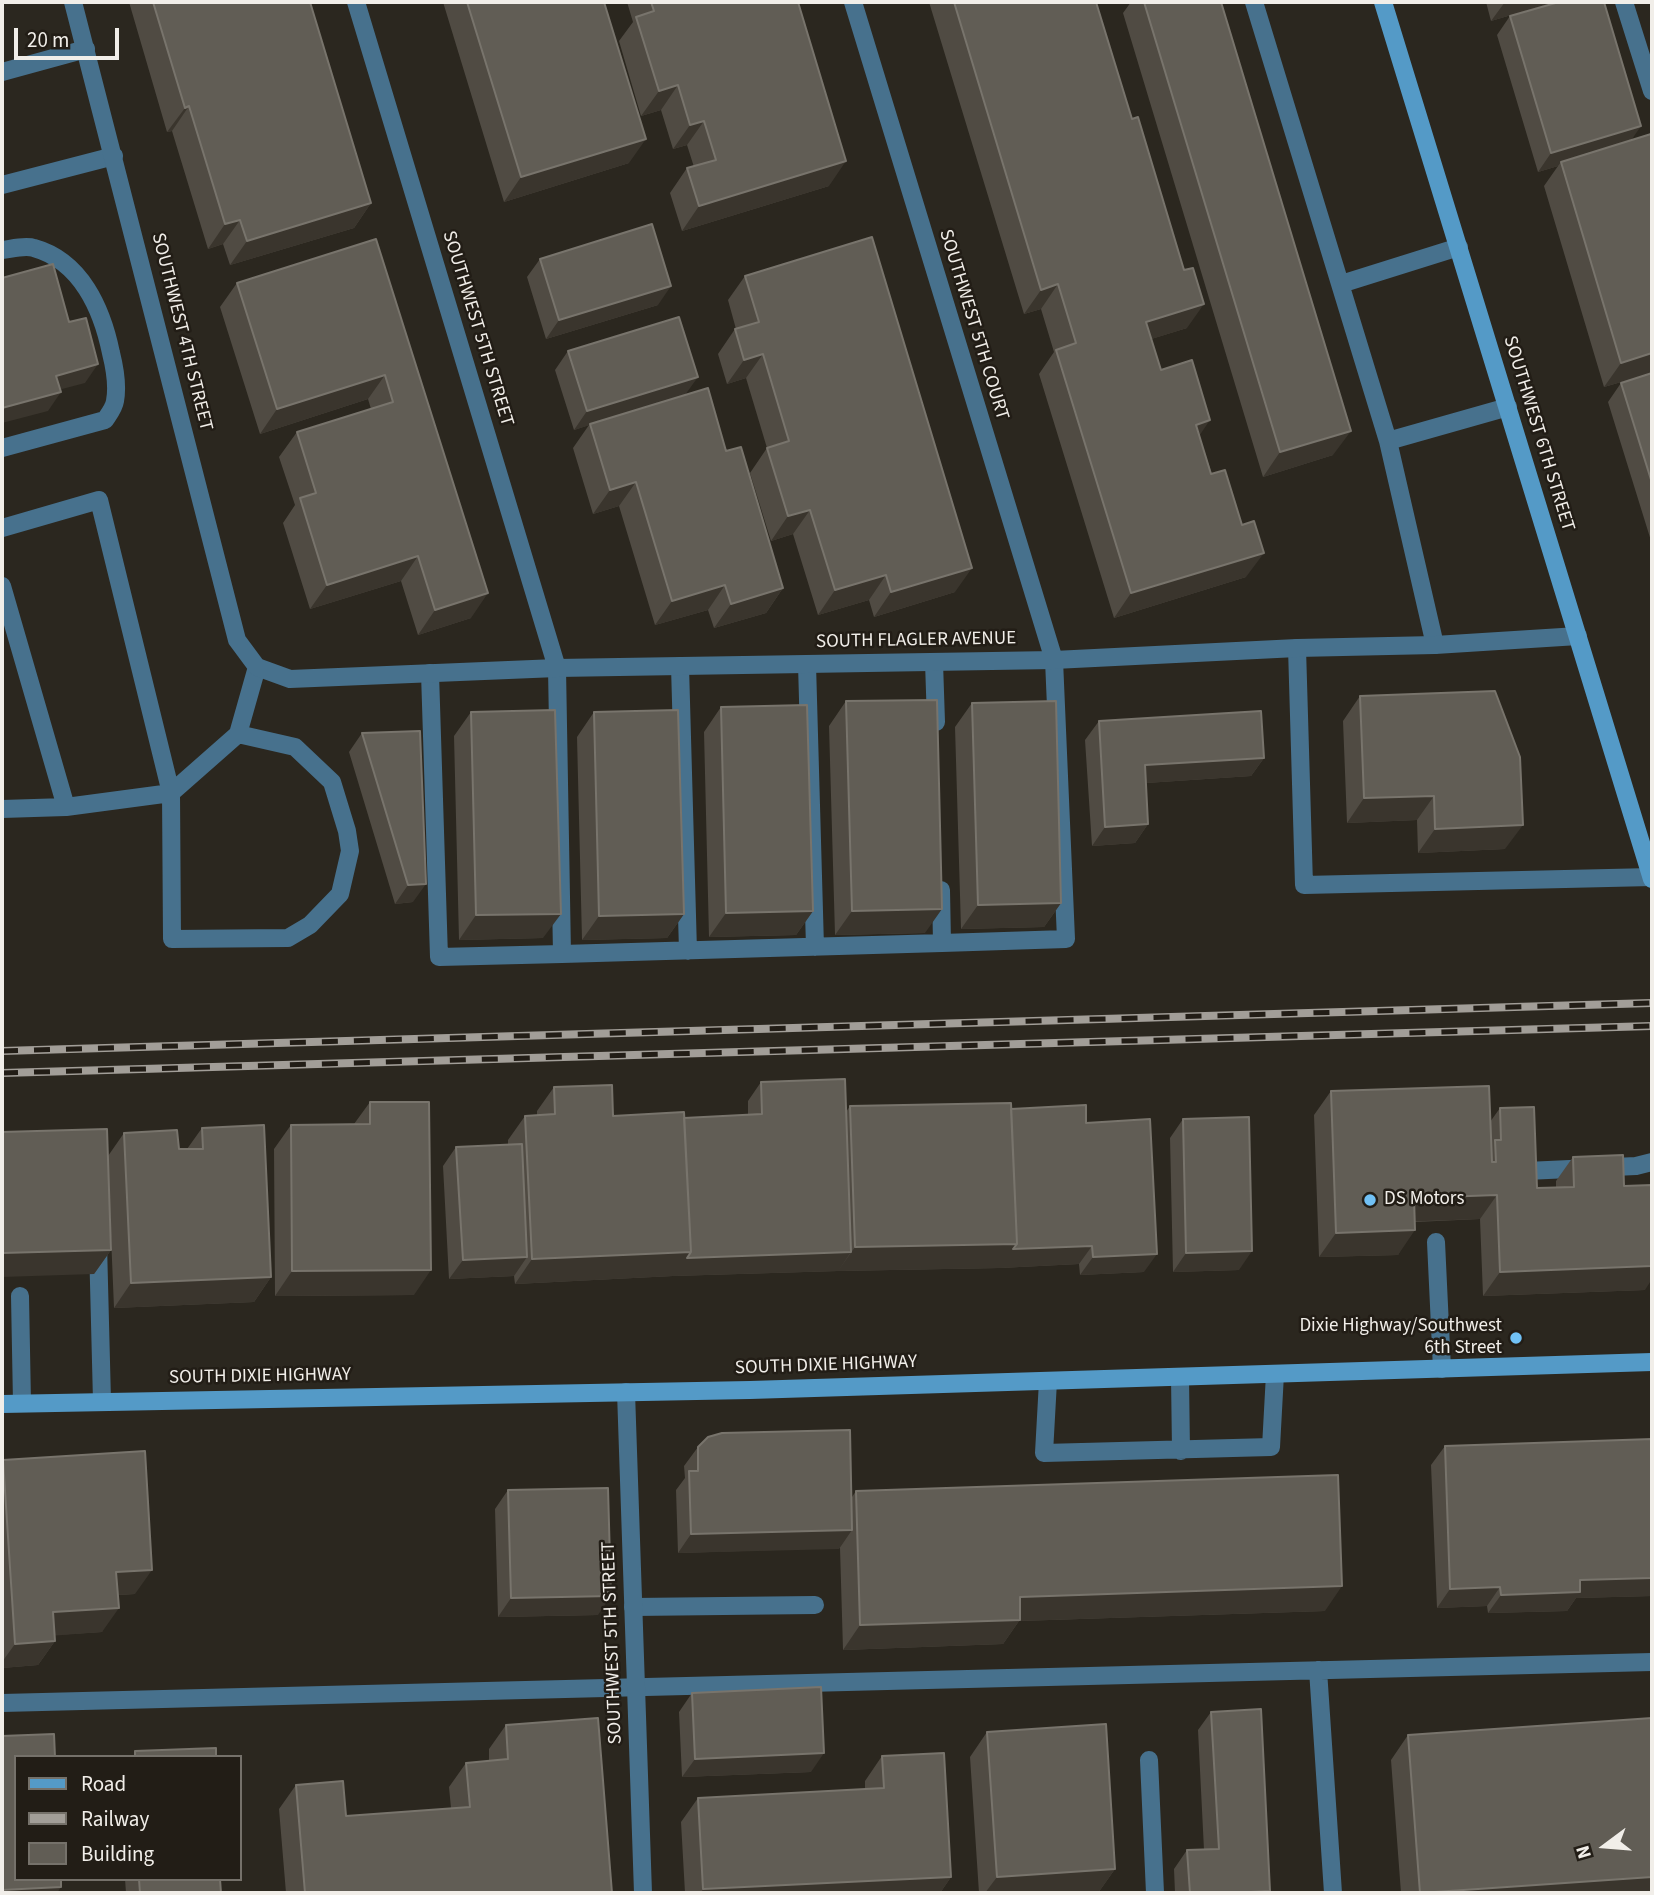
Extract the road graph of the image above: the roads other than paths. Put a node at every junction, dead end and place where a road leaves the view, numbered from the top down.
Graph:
1 (73, 2) edge
2 (356, 2) edge
3 (853, 2) edge
4 (1254, 2) edge
5 (1384, 2) edge
6 (1624, 2) edge
7 (86, 49) junction
8 (2, 72) edge
9 (1652, 91) edge
10 (114, 156) junction
11 (2, 185) edge
12 (1459, 247) junction
13 (2, 250) edge
14 (1341, 284) junction
15 (1508, 407) junction
16 (1388, 441) junction
17 (2, 448) edge
18 (2, 528) edge
19 (2, 586) edge
20 (1578, 636) junction
21 (1435, 645) junction
22 (1297, 648) junction
23 (1054, 660) junction
24 (934, 662) junction
25 (807, 664) junction
26 (680, 666) junction
27 (257, 667) junction
28 (557, 668) junction
29 (430, 673) junction
30 (238, 734) junction
31 (936, 743) edge
32 (171, 793) junction
33 (66, 807) junction
34 (2, 809) edge
35 (940, 876) edge
36 (1652, 878) edge
37 (942, 943) junction
38 (815, 947) junction
39 (688, 951) junction
40 (562, 954) junction
41 (1652, 1162) edge
42 (1526, 1171) edge
43 (97, 1233) edge
44 (1436, 1242) dead end
45 (20, 1296) dead end
46 (1652, 1362) edge
47 (1442, 1369) junction
48 (1275, 1374) junction
49 (1180, 1377) junction
50 (1048, 1381) junction
51 (625, 1392) junction
52 (102, 1401) junction
53 (22, 1403) junction
54 (2, 1404) edge
55 (1181, 1451) junction
56 (815, 1605) dead end
57 (633, 1607) junction
58 (1652, 1662) edge
59 (1318, 1670) junction
60 (636, 1686) junction
61 (2, 1703) edge
62 (1149, 1760) dead end
63 (643, 1893) edge
64 (1155, 1893) edge
65 (1333, 1893) edge

1 - 7 street, SOUTHWEST 4TH STREET
2 - 28 street, SOUTHWEST 5TH STREET
3 - 23 street, SOUTHWEST 5TH COURT
4 - 14 street
5 - 12 main road, SOUTHWEST 6TH STREET
6 - 9 street
7 - 8 street
7 - 10 street, SOUTHWEST 4TH STREET
10 - 11 street
10 - 27 street, SOUTHWEST 4TH STREET
12 - 14 street
12 - 15 main road, SOUTHWEST 6TH STREET
13 - 17 street
14 - 16 street
15 - 16 street
15 - 20 main road, SOUTHWEST 6TH STREET
16 - 21 street
18 - 32 street
19 - 33 street
20 - 21 street, SOUTH FLAGLER AVENUE
20 - 36 main road, SOUTHWEST 6TH STREET
21 - 22 street, SOUTH FLAGLER AVENUE
22 - 23 street, SOUTH FLAGLER AVENUE
22 - 36 street
23 - 24 street, SOUTH FLAGLER AVENUE
23 - 37 street, SOUTHWEST 5TH COURT
24 - 25 street, SOUTH FLAGLER AVENUE
24 - 31 street
25 - 26 street, SOUTH FLAGLER AVENUE
25 - 38 street
26 - 28 street, SOUTH FLAGLER AVENUE
26 - 39 street
27 - 29 street, SOUTH FLAGLER AVENUE
27 - 30 street
28 - 29 street, SOUTH FLAGLER AVENUE
28 - 40 street, SOUTHWEST 5TH STREET
29 - 40 street
30 - 32 street
30 - 32 street
32 - 33 street
33 - 34 street
35 - 37 street
37 - 38 street
38 - 39 street
39 - 40 street
41 - 42 street
43 - 52 street
44 - 47 street
45 - 53 street
46 - 47 main road, SOUTH DIXIE HIGHWAY
47 - 48 main road, SOUTH DIXIE HIGHWAY
48 - 49 main road, SOUTH DIXIE HIGHWAY
48 - 55 street
49 - 50 main road, SOUTH DIXIE HIGHWAY
49 - 55 street
50 - 51 main road, SOUTH DIXIE HIGHWAY
50 - 55 street
51 - 52 main road, SOUTH DIXIE HIGHWAY
51 - 57 street, SOUTHWEST 5TH STREET
52 - 53 main road, SOUTH DIXIE HIGHWAY
53 - 54 main road, SOUTH DIXIE HIGHWAY
56 - 57 street
57 - 60 street, SOUTHWEST 5TH STREET
58 - 59 street
59 - 60 street
59 - 65 street
60 - 61 street
60 - 63 street, SOUTHWEST 5TH STREET
62 - 64 street

